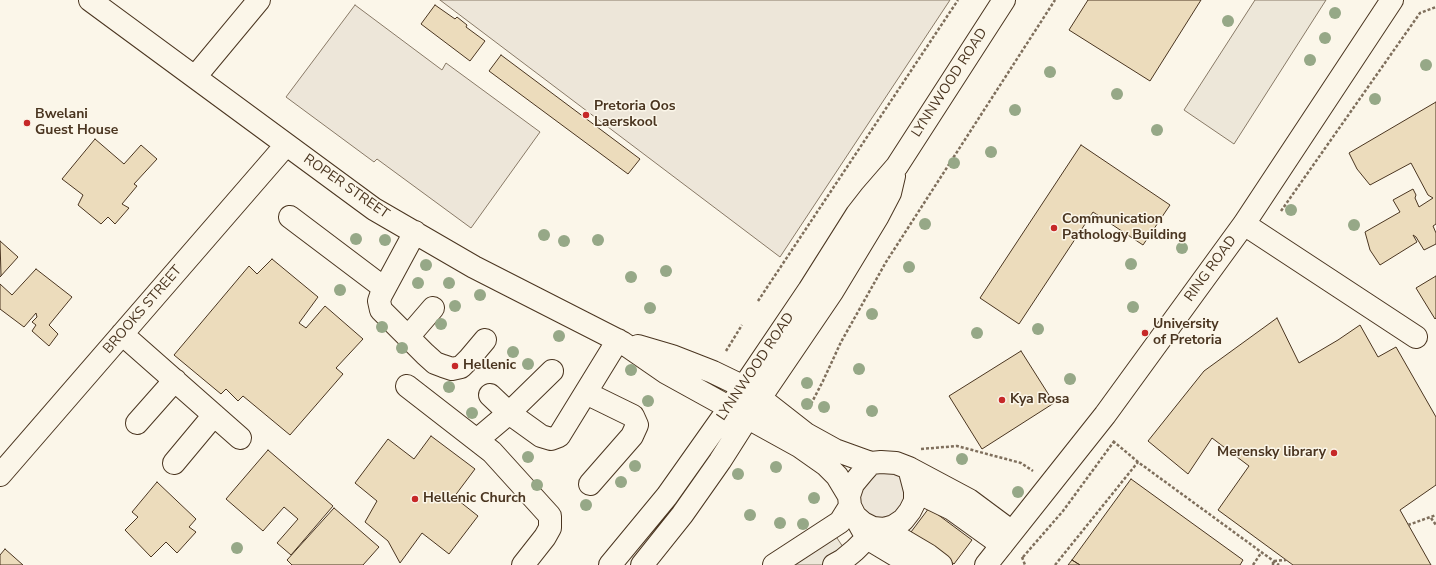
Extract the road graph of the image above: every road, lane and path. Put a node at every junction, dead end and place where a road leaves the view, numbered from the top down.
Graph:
1 (90, 0) edge
2 (259, 0) edge
3 (958, 0) edge
4 (1055, 0) edge
5 (1392, 0) edge
6 (1001, 1) edge
7 (196, 78) junction
8 (286, 145) junction
9 (290, 217) dead end
10 (1244, 224) junction
11 (414, 232) junction
12 (384, 288) junction
13 (758, 301) dead end
14 (433, 308) dead end
15 (742, 325) dead end
16 (122, 334) junction
17 (408, 337) junction
18 (1416, 337) dead end
19 (485, 340) dead end
20 (621, 341) junction
21 (726, 351) dead end
22 (552, 371) dead end
23 (175, 380) junction
24 (407, 386) dead end
25 (586, 392) junction
26 (752, 392) junction
27 (490, 395) dead end
28 (811, 404) dead end
29 (509, 413) junction
30 (739, 413) junction
31 (214, 415) junction
32 (137, 423) dead end
33 (1093, 430) junction
34 (240, 438) dead end
35 (477, 440) junction
36 (1114, 442) junction
37 (1138, 462) junction
38 (174, 463) dead end
39 (871, 463) junction
40 (903, 466) junction
41 (0, 475) edge
42 (590, 484) dead end
43 (1051, 484) junction
44 (915, 491) junction
45 (1072, 499) junction
46 (851, 506) junction
47 (1436, 515) edge
48 (1431, 518) junction
49 (1408, 525) dead end
50 (1436, 525) edge
51 (878, 532) junction
52 (1007, 538) junction
53 (1262, 553) junction
54 (1022, 557) junction
55 (1286, 560) dead end
56 (1019, 561) dead end
57 (1273, 561) junction
58 (523, 565) edge
59 (610, 565) edge
60 (642, 565) edge
61 (774, 565) edge
62 (834, 565) edge
63 (912, 565) edge
64 (941, 565) edge
65 (986, 565) edge
66 (1025, 565) edge
67 (1055, 565) edge
68 (1254, 565) edge
69 (1273, 565) edge
70 (1279, 565) edge

1 - 7 street, ROPER STREET
2 - 7 street
3 - 13 path
4 - 28 path
5 - 10 street, RING ROAD
6 - 26 street, LYNNWOOD ROAD
7 - 8 street, ROPER STREET
8 - 11 street, ROPER STREET
8 - 16 street, BROOKS STREET
9 - 12 street
10 - 18 street
10 - 33 street, RING ROAD
11 - 12 street
11 - 20 street, ROPER STREET
12 - 17 street
14 - 17 street
15 - 21 path
16 - 23 street
16 - 41 street, BROOKS STREET
17 - 19 street
20 - 25 street
20 - 26 street, ROPER STREET
20 - 30 street, ROPER STREET
22 - 29 street
23 - 31 street
23 - 32 street
24 - 35 street
25 - 29 street
25 - 42 street
26 - 30 street, LYNNWOOD ROAD
26 - 39 street, ROPER STREET
27 - 29 street
29 - 35 street
30 - 46 street, ROPER STREET
30 - 59 street, LYNNWOOD ROAD
30 - 60 street, LYNNWOOD ROAD
31 - 34 street
31 - 38 street
33 - 36 path
33 - 43 street, RING ROAD
35 - 58 street
36 - 37 path
36 - 45 path
37 - 53 path
37 - 67 path
39 - 40 street
39 - 46 street
40 - 43 path
40 - 44 street
40 - 52 street
43 - 45 path
43 - 52 street, RING ROAD
44 - 51 street
44 - 52 street
45 - 54 path
46 - 51 street
46 - 61 street
47 - 48 path
48 - 49 path
48 - 50 path
51 - 62 street
51 - 63 street
51 - 64 street
52 - 65 street, RING ROAD
53 - 57 path
53 - 68 path
54 - 56 path
54 - 66 path
55 - 57 path
57 - 69 path
57 - 70 path

